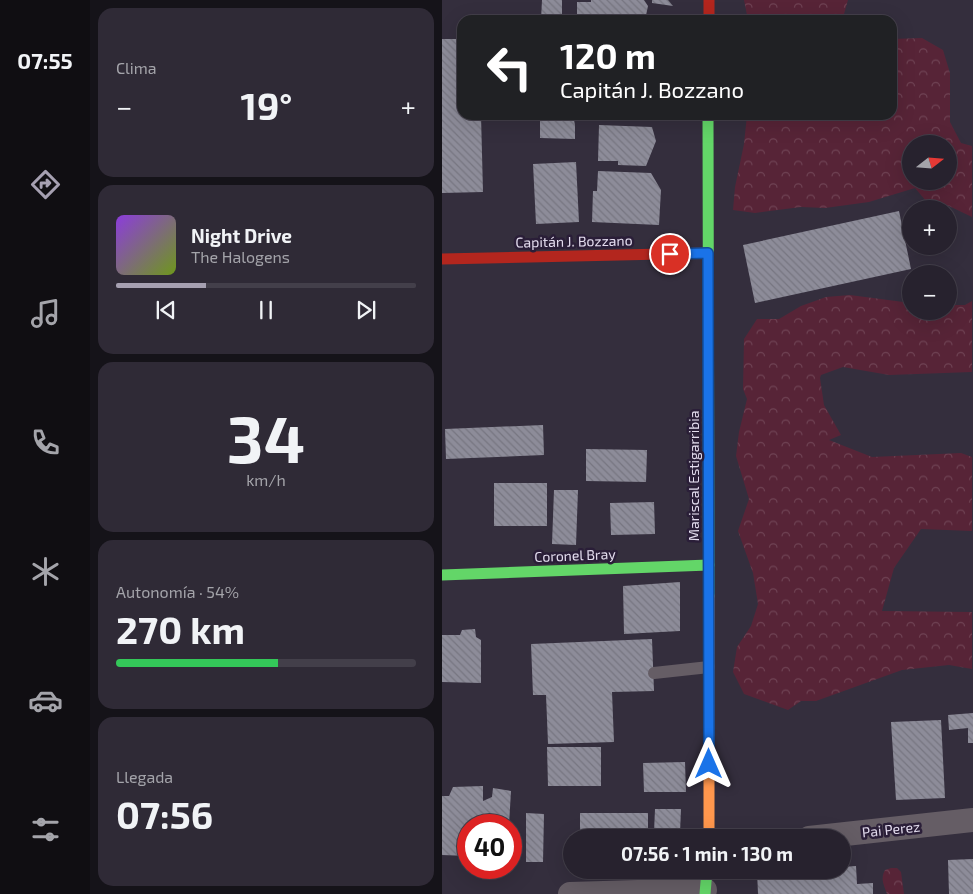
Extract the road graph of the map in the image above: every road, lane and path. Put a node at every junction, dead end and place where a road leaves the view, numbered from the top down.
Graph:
1 (709, 0) edge
2 (708, 15) edge
3 (708, 120) edge
4 (708, 253) junction
5 (442, 259) edge
6 (709, 565) junction
7 (442, 575) edge
8 (709, 667) junction
9 (654, 673) dead end
10 (972, 820) edge
11 (709, 829) edge
12 (851, 833) edge
13 (706, 885) edge
14 (570, 894) edge

1 - 2 street
3 - 4 street, Mariscal Estigarribia
4 - 5 street, Capitán J. Bozzano
4 - 6 street, Mariscal Estigarribia
6 - 7 street, Coronel Bray
6 - 8 street, Mariscal Estigarribia
8 - 9 lane
8 - 11 street, Mariscal Estigarribia
10 - 12 street, Pai Perez
13 - 14 street

